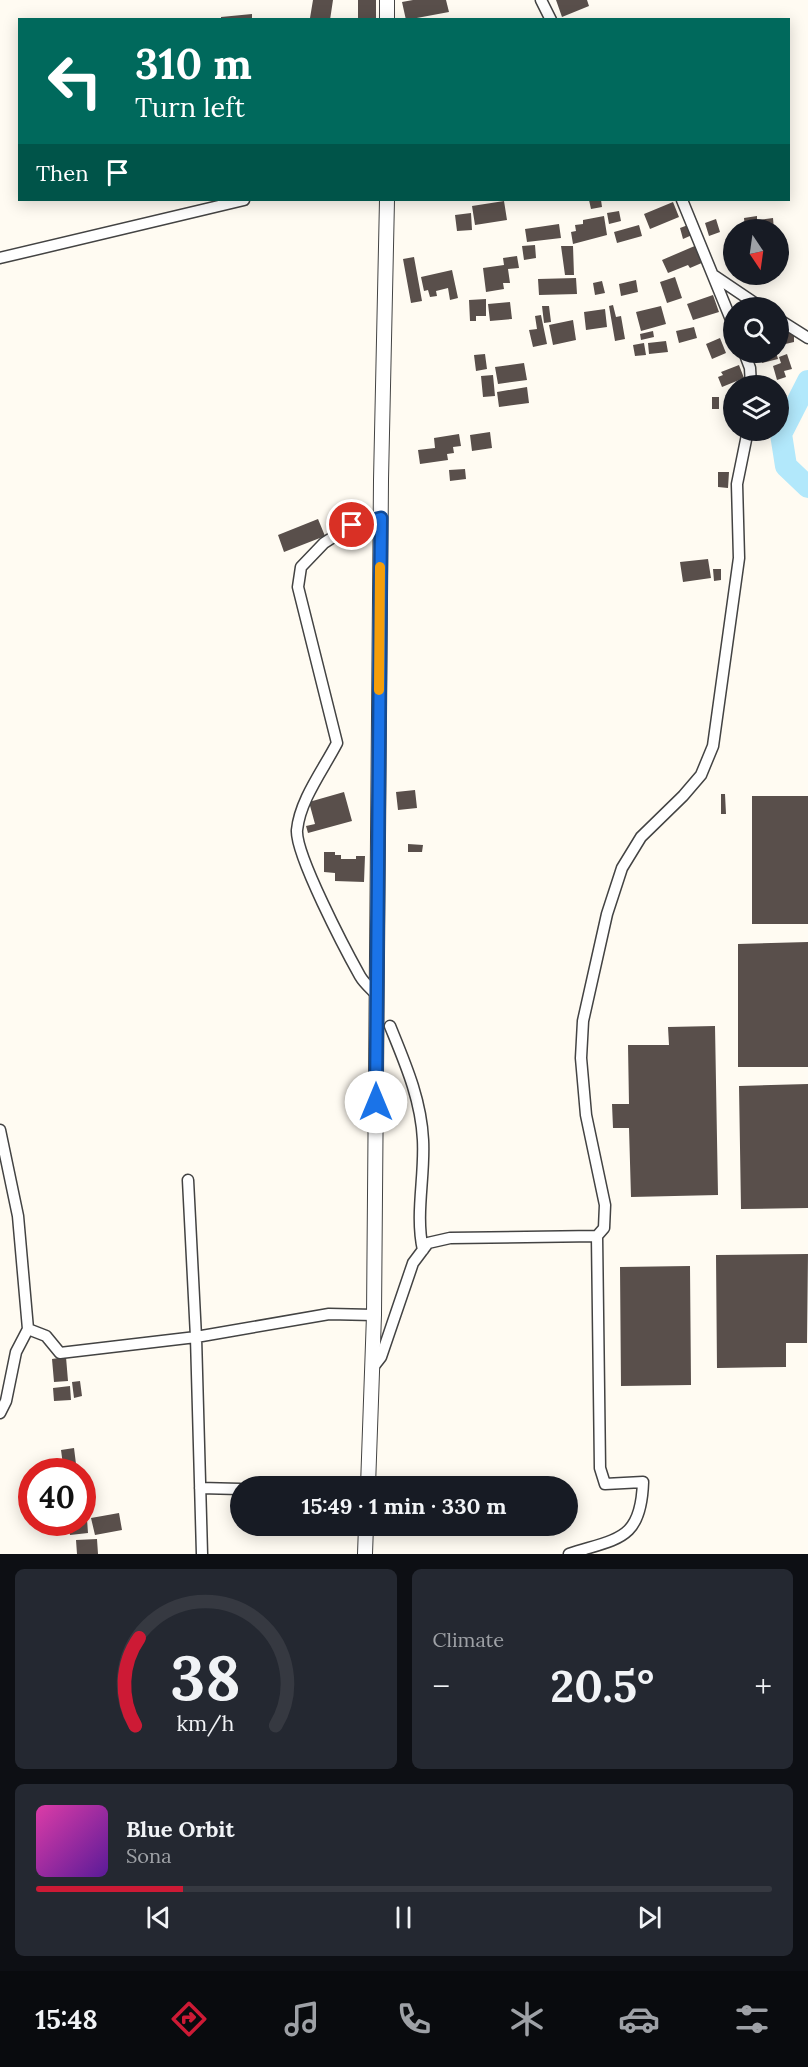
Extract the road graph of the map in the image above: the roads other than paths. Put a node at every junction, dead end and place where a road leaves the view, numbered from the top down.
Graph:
1 (387, 0) edge
2 (541, 0) edge
3 (387, 18) edge
4 (550, 18) edge
5 (240, 201) edge
6 (387, 201) edge
7 (682, 201) edge
8 (0, 258) edge
9 (712, 275) junction
10 (745, 297) edge
11 (723, 301) edge
12 (789, 326) edge
13 (808, 338) edge
14 (746, 441) edge
15 (381, 518) junction
16 (375, 993) junction
17 (390, 1026) dead end
18 (0, 1130) edge
19 (188, 1180) dead end
20 (597, 1236) junction
21 (423, 1250) junction
22 (374, 1315) junction
23 (28, 1329) junction
24 (196, 1337) junction
25 (374, 1366) junction
26 (0, 1413) edge
27 (368, 1476) edge
28 (200, 1488) junction
29 (230, 1489) edge
30 (366, 1536) edge
31 (202, 1554) edge
32 (365, 1554) edge
33 (569, 1554) edge

1 - 3 street
2 - 4 street
5 - 8 street
6 - 15 street
7 - 9 street
9 - 10 street
9 - 11 street
12 - 13 street
14 - 20 street
15 - 16 street
15 - 16 street
16 - 22 street
17 - 21 street
18 - 23 street
19 - 24 street
20 - 21 street
20 - 33 street
21 - 25 street
22 - 24 street
22 - 25 street
23 - 24 street
23 - 26 street
24 - 28 street
25 - 27 street
28 - 29 street
28 - 31 street
30 - 32 street

